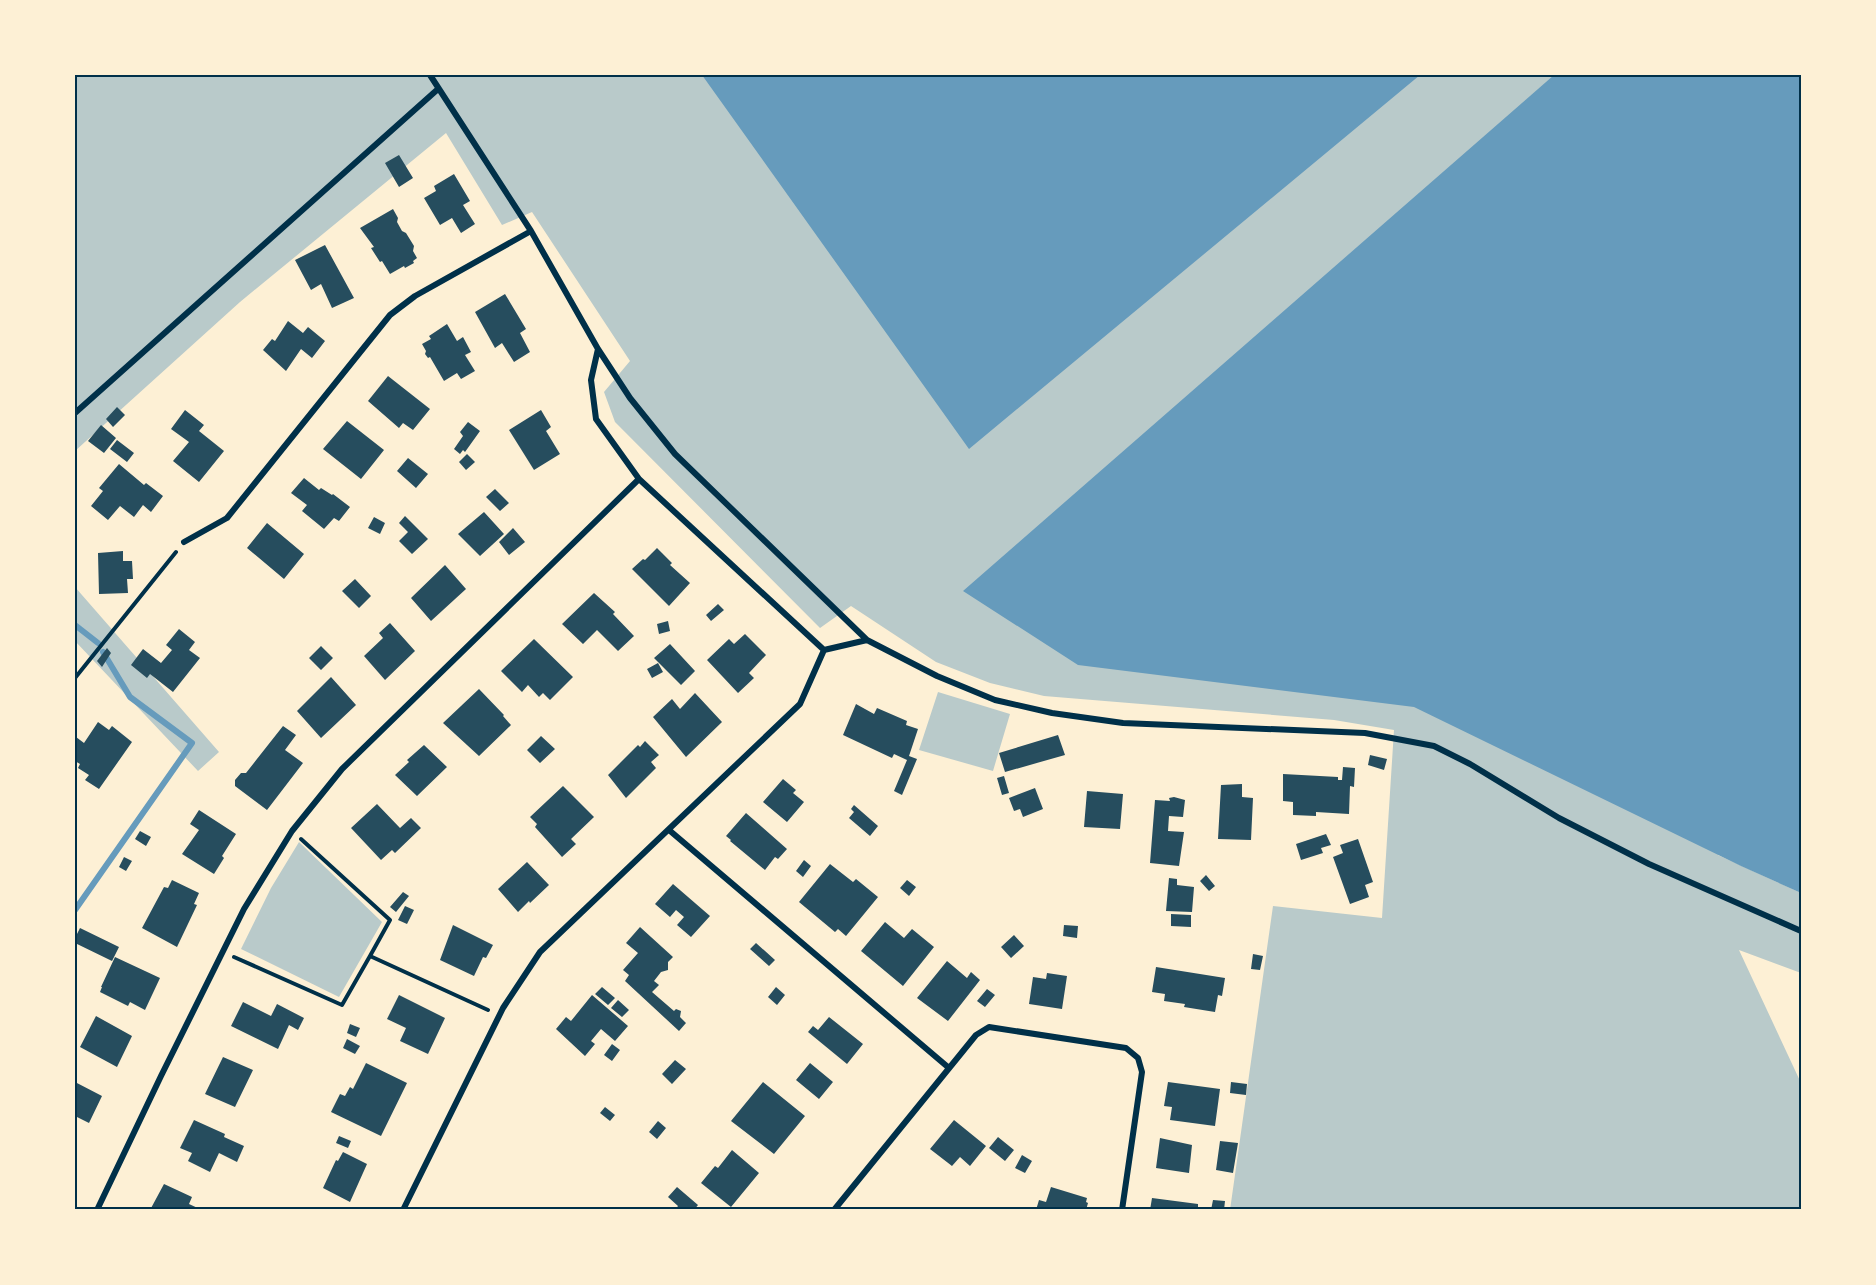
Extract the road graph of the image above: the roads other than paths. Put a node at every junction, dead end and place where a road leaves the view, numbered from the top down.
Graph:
1 (430, 75) edge
2 (438, 89) junction
3 (531, 231) junction
4 (598, 349) junction
5 (75, 413) edge
6 (639, 479) junction
7 (184, 542) road end
8 (867, 640) junction
9 (824, 650) junction
10 (669, 830) junction
11 (1801, 931) edge
12 (949, 1068) junction
13 (97, 1210) edge
14 (403, 1210) edge
15 (834, 1210) edge
16 (1122, 1210) edge

1 - 2 street
2 - 3 street
2 - 5 street
3 - 4 street
3 - 7 street
4 - 6 street
4 - 8 street
6 - 9 street
6 - 13 street
8 - 9 street
8 - 11 street
9 - 10 street
10 - 12 street
10 - 14 street
12 - 15 street
12 - 16 street

